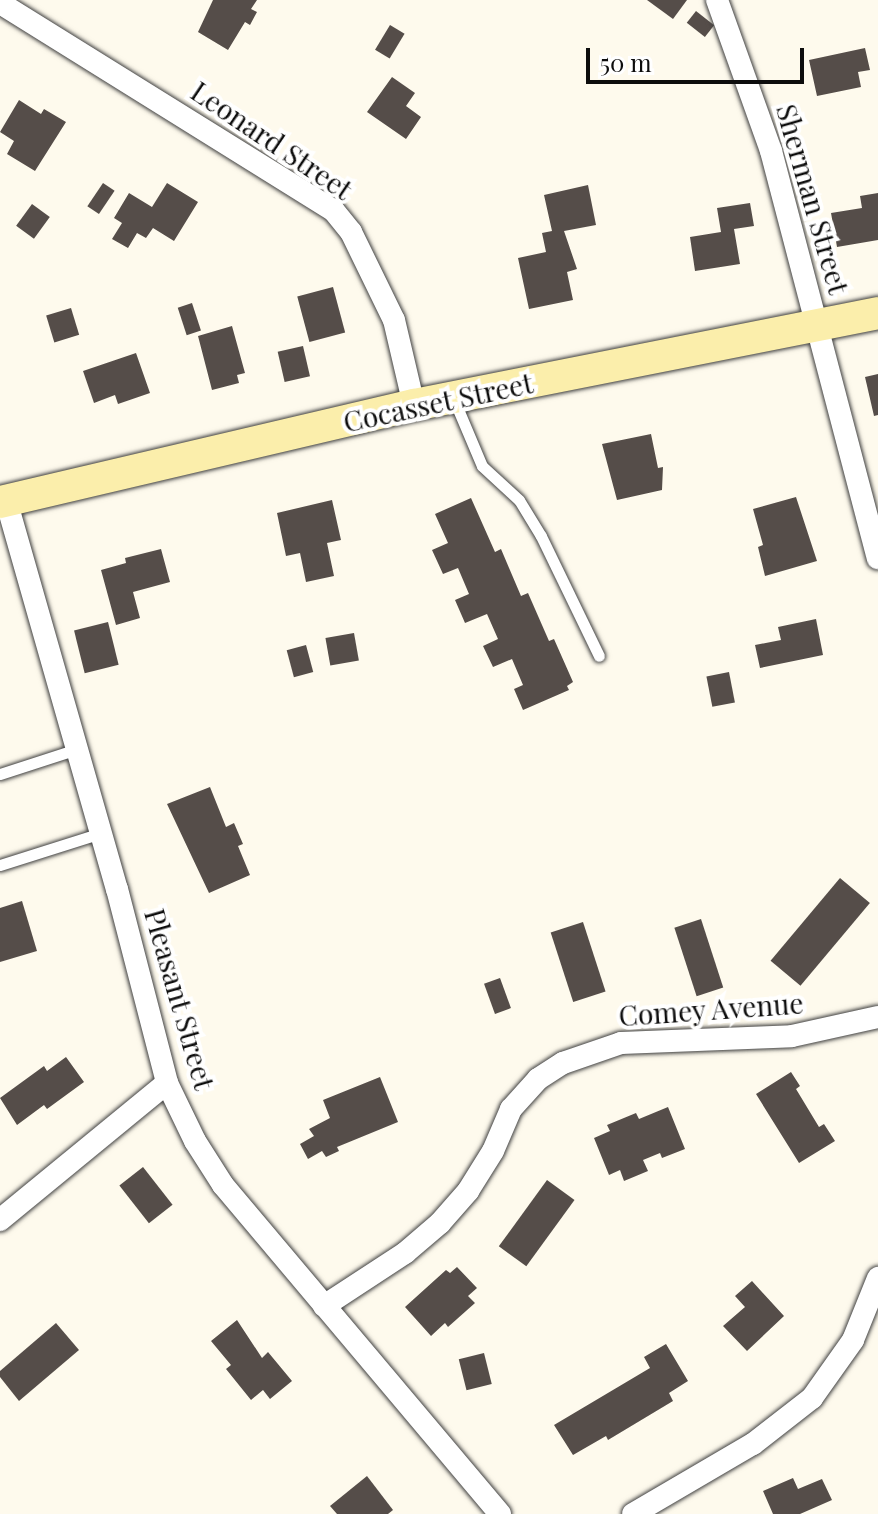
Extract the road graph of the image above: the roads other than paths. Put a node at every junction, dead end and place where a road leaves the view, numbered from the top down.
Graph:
1 (717, 0) edge
2 (0, 3) edge
3 (878, 313) edge
4 (818, 325) junction
5 (454, 397) junction
6 (414, 405) junction
7 (3, 501) edge
8 (878, 558) edge
9 (599, 656) dead end
10 (77, 749) junction
11 (0, 774) edge
12 (101, 833) junction
13 (0, 865) edge
14 (878, 1017) edge
15 (167, 1083) junction
16 (0, 1220) edge
17 (878, 1278) edge
18 (324, 1306) junction
19 (500, 1514) edge
20 (633, 1514) edge

1 - 4 street, Sherman Street
2 - 6 street, Leonard Street
3 - 4 main road, Cocasset Street
4 - 5 main road, Cocasset Street
4 - 8 street, Sherman Street
5 - 6 main road, Cocasset Street
5 - 9 lane
6 - 7 main road, Cocasset Street
7 - 10 street, Pleasant Street
10 - 11 lane
10 - 12 street, Pleasant Street
12 - 13 lane
12 - 15 street, Pleasant Street
14 - 18 street, Comey Avenue
15 - 16 street
15 - 18 street, Pleasant Street
17 - 20 street
18 - 19 street, Pleasant Street

